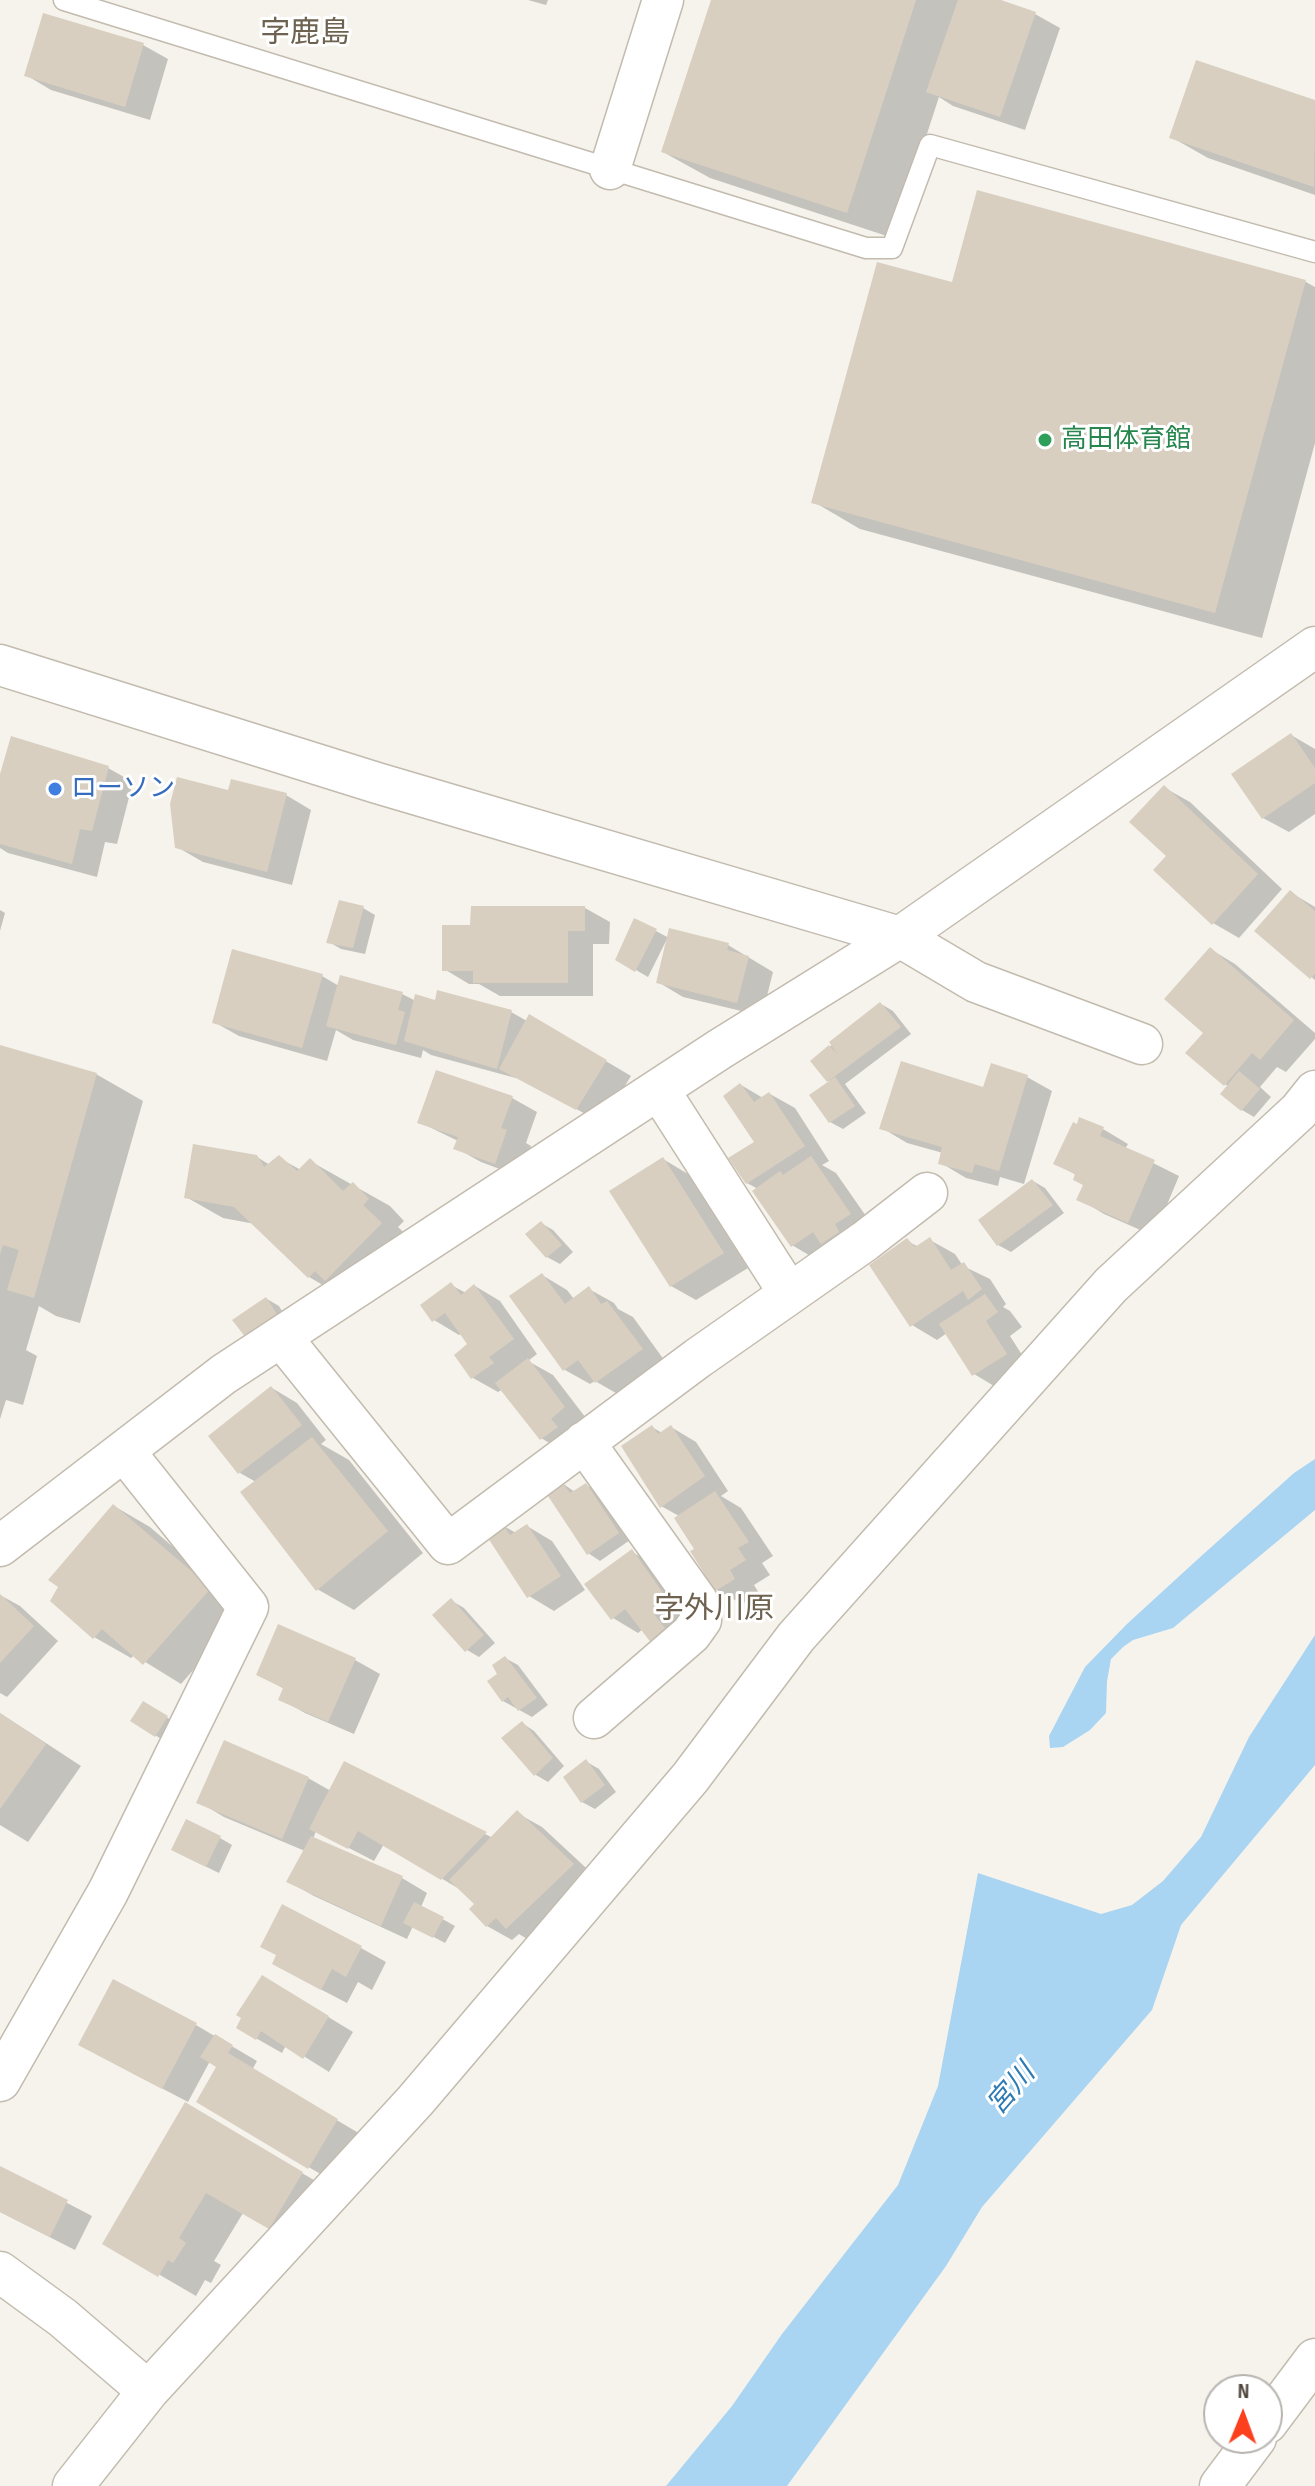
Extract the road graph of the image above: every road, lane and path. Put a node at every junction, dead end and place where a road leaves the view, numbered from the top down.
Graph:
1 (64, 0) edge
2 (663, 0) edge
3 (610, 169) junction
4 (1315, 252) edge
5 (1315, 647) edge
6 (0, 665) edge
7 (900, 937) junction
8 (1142, 1044) dead end
9 (659, 1090) junction
10 (1315, 1091) edge
11 (927, 1193) dead end
12 (789, 1293) junction
13 (281, 1337) junction
14 (584, 1442) junction
15 (124, 1451) junction
16 (0, 1546) edge
17 (594, 1718) dead end
18 (0, 2081) edge
19 (0, 2272) edge
20 (1315, 2359) edge
21 (148, 2391) junction
22 (1283, 2402) edge
23 (1244, 2454) edge
24 (73, 2486) edge
25 (1220, 2486) edge

1 - 3 lane
2 - 3 street
3 - 4 lane
5 - 7 street
6 - 7 street
7 - 8 street
7 - 9 street
9 - 12 street
9 - 13 street
10 - 21 street
11 - 12 street
12 - 14 street
13 - 14 street
13 - 15 street
14 - 17 street
15 - 16 street
15 - 18 street
19 - 21 street
20 - 22 street
21 - 24 street
23 - 25 street

